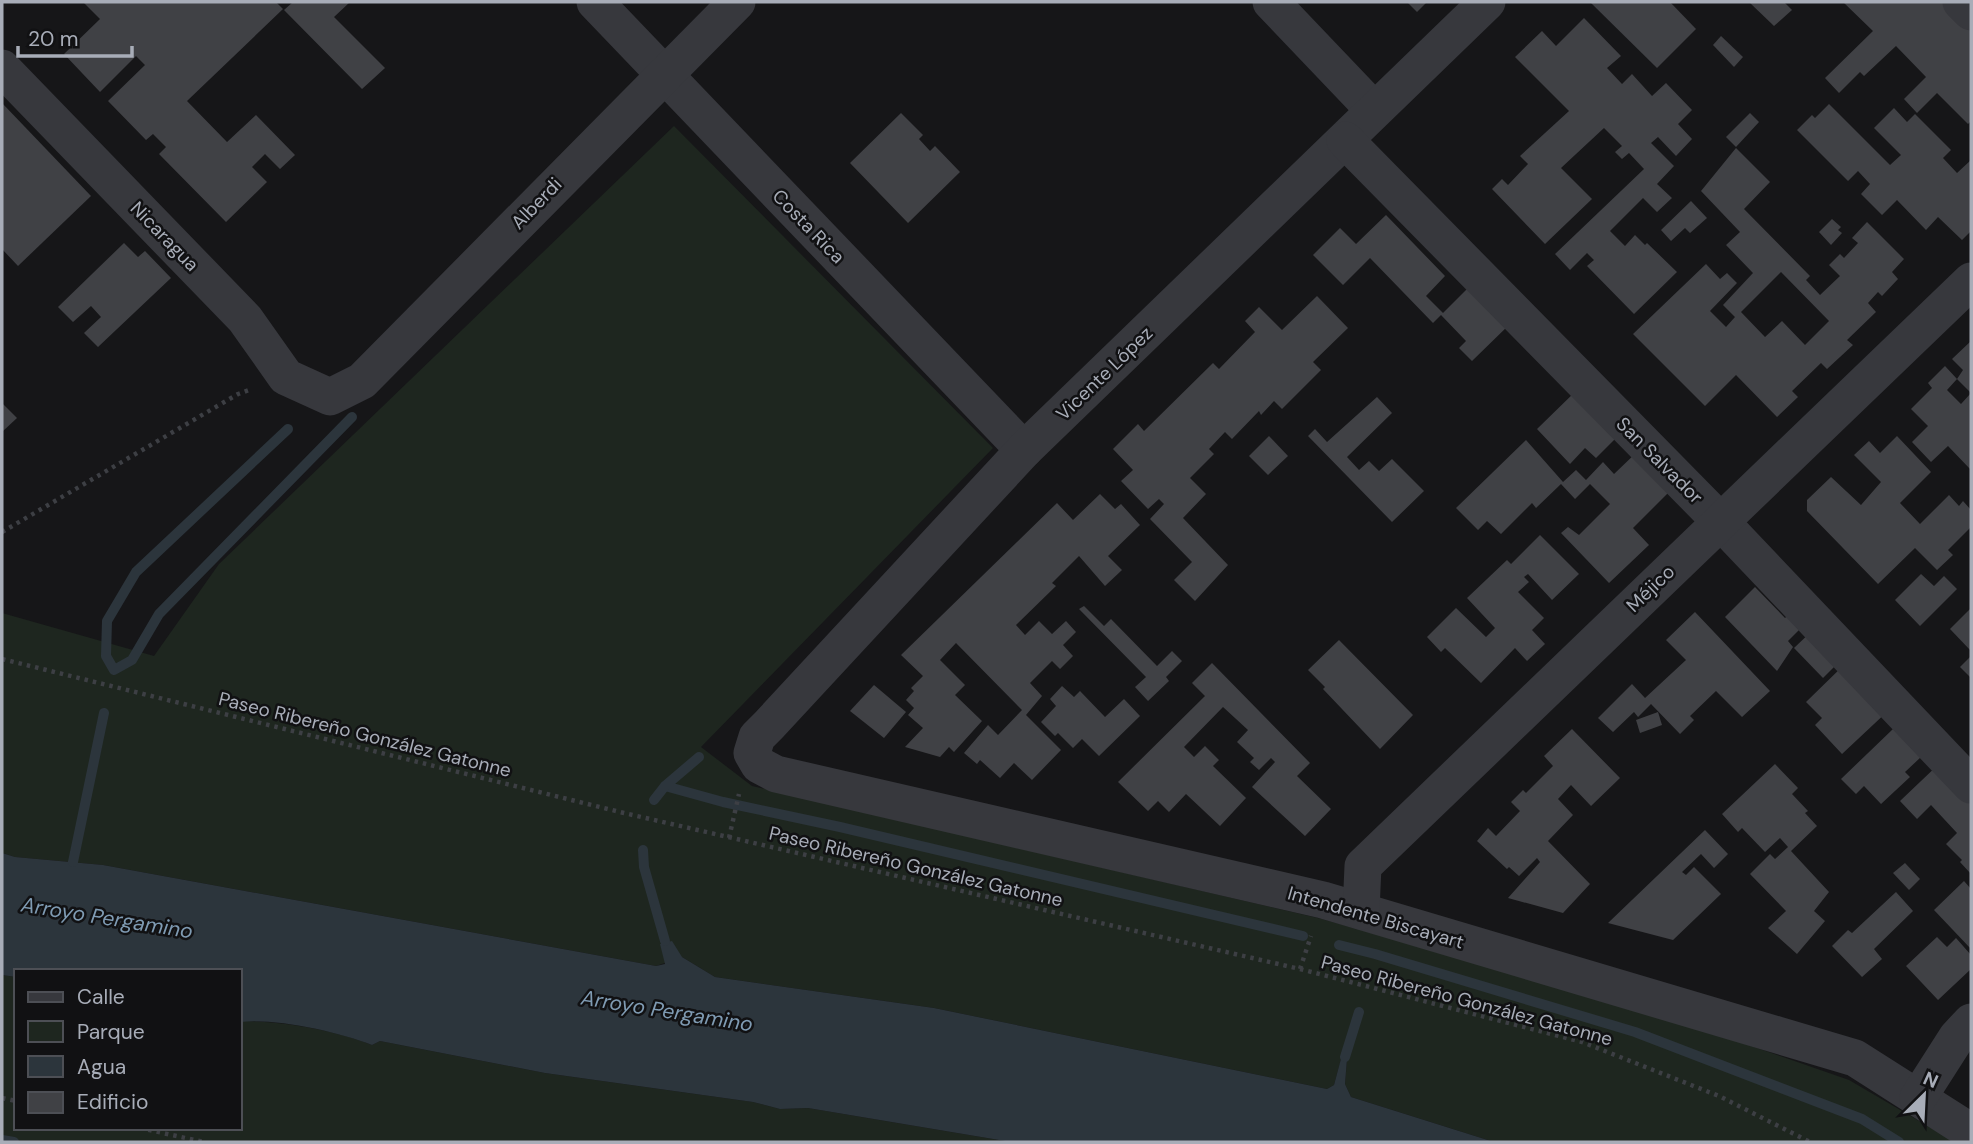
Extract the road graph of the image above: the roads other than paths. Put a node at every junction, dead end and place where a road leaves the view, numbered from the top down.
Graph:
1 (595, 2) edge
2 (737, 2) edge
3 (1271, 2) edge
4 (1487, 2) edge
5 (1961, 2) edge
6 (1971, 12) edge
7 (2, 68) edge
8 (663, 74) junction
9 (1374, 110) junction
10 (1345, 140) junction
11 (1971, 281) edge
12 (330, 397) joint
13 (1024, 450) junction
14 (1720, 521) junction
15 (758, 765) joint
16 (1971, 785) edge
17 (1361, 911) junction
18 (1971, 1022) edge
19 (1918, 1098) junction
20 (1971, 1132) edge

1 - 8 street, Costa Rica
2 - 8 street, Alberdi
3 - 9 street
4 - 9 street, Vicente López
5 - 6 street
7 - 12 street, Nicaragua
8 - 12 street, Alberdi
8 - 13 street, Costa Rica
9 - 10 street, Vicente López
10 - 13 street, Vicente López
10 - 14 street, San Salvador
11 - 14 street, Méjico
13 - 15 street, Vicente López
14 - 16 street, San Salvador
14 - 17 street, Méjico
15 - 17 street, Intendente Biscayart
17 - 19 street, Intendente Biscayart
18 - 19 street
19 - 20 street, Intendente Biscayart

